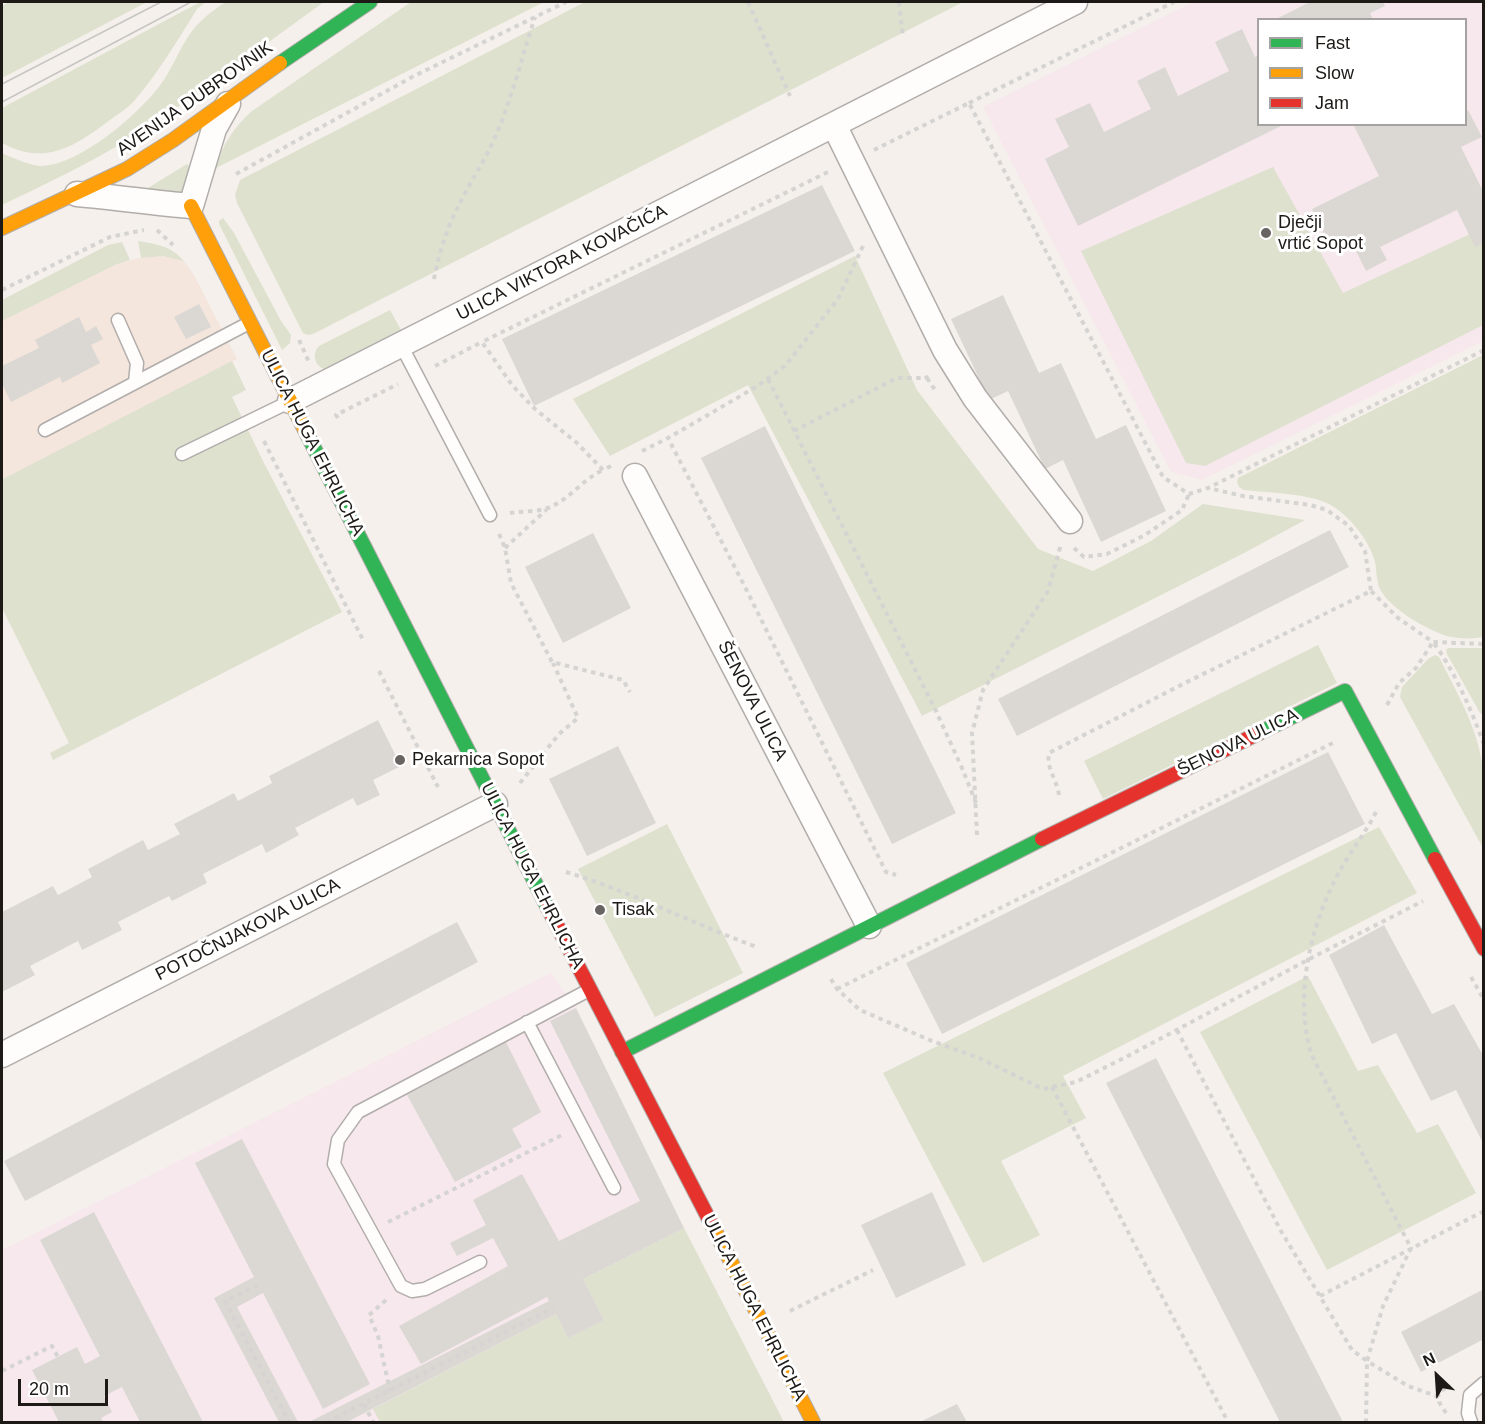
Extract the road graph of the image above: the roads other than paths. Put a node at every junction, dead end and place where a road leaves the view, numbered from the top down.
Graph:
1 (370, 2) edge
2 (1075, 2) edge
3 (232, 97) junction
4 (834, 125) junction
5 (77, 194) junction
6 (191, 206) junction
7 (2, 228) edge
8 (118, 320) dead end
9 (250, 323) junction
10 (401, 345) junction
11 (135, 382) junction
12 (290, 401) junction
13 (45, 430) dead end
14 (182, 454) dead end
15 (635, 476) dead end
16 (490, 515) road end
17 (1070, 521) dead end
18 (495, 804) junction
19 (869, 926) junction
20 (1484, 949) edge
21 (590, 989) junction
22 (527, 1022) junction
23 (622, 1052) junction
24 (2, 1055) edge
25 (614, 1188) dead end
26 (480, 1262) dead end
27 (1484, 1383) edge
28 (813, 1422) edge
29 (1471, 1422) edge

1 - 3 street, AVENIJA DUBROVNIK
2 - 4 street, ULICA VIKTORA KOVAČIĆA
3 - 5 street, AVENIJA DUBROVNIK
3 - 6 street
4 - 10 street, ULICA VIKTORA KOVAČIĆA
4 - 17 street
5 - 6 street
5 - 7 street, AVENIJA DUBROVNIK
6 - 9 street, ULICA HUGA EHRLICHA
8 - 11 lane
9 - 11 lane
9 - 12 street, ULICA HUGA EHRLICHA
10 - 12 street, ULICA VIKTORA KOVAČIĆA
10 - 16 lane
11 - 13 lane
12 - 14 lane
12 - 18 street, ULICA HUGA EHRLICHA
15 - 19 street, ŠENOVA ULICA
18 - 21 street, ULICA HUGA EHRLICHA
18 - 24 street, POTOČNJAKOVA ULICA
19 - 20 street, ŠENOVA ULICA
19 - 23 street, ŠENOVA ULICA
21 - 22 lane
21 - 23 street, ULICA HUGA EHRLICHA
22 - 25 lane
22 - 26 lane
23 - 28 street, ULICA HUGA EHRLICHA
27 - 29 lane

